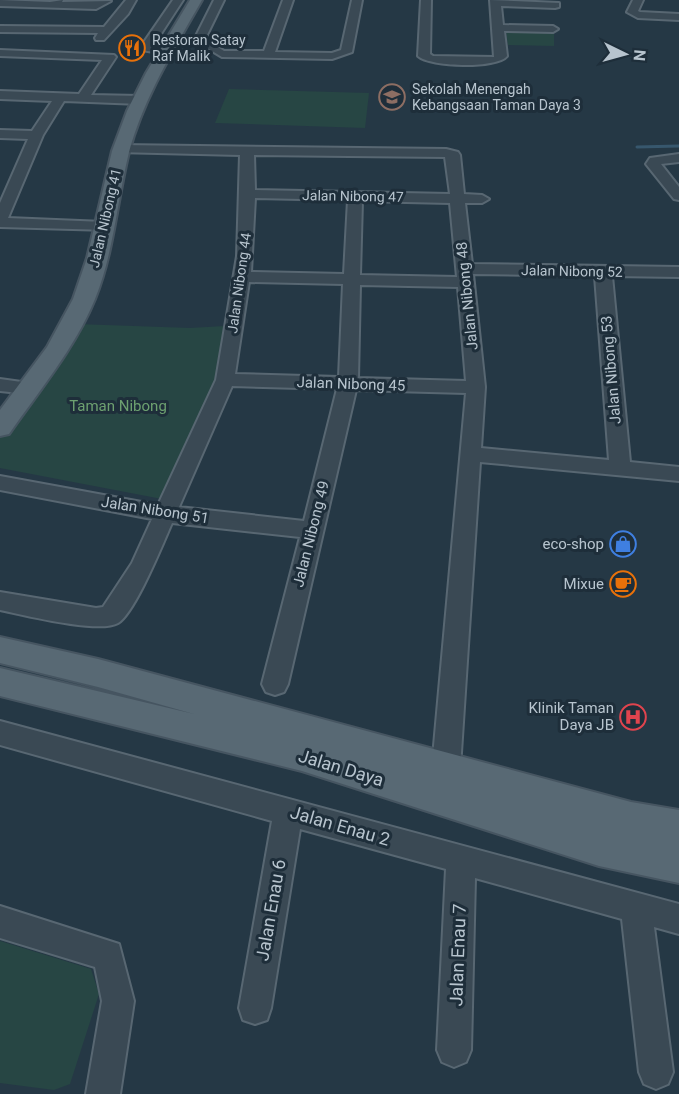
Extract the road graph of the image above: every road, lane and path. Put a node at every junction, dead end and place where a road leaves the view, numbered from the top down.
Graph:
1 (131, 0) edge
2 (219, 0) edge
3 (288, 0) edge
4 (357, 0) edge
5 (426, 0) edge
6 (638, 0) edge
7 (106, 1) edge
8 (495, 1) edge
9 (0, 3) edge
10 (55, 3) edge
11 (187, 4) edge
12 (555, 4) dead end
13 (73, 6) junction
14 (212, 14) junction
15 (679, 17) edge
16 (60, 19) dead end
17 (497, 28) junction
18 (0, 29) edge
19 (553, 29) dead end
20 (0, 53) edge
21 (269, 53) junction
22 (0, 83) edge
23 (86, 93) junction
24 (0, 95) edge
25 (60, 97) junction
26 (140, 100) junction
27 (0, 134) edge
28 (36, 135) junction
29 (121, 149) junction
30 (247, 149) junction
31 (679, 158) edge
32 (0, 175) edge
33 (18, 176) junction
34 (248, 194) junction
35 (355, 196) junction
36 (679, 196) edge
37 (457, 198) junction
38 (482, 199) dead end
39 (0, 221) edge
40 (104, 227) junction
41 (603, 272) junction
42 (679, 272) edge
43 (466, 275) junction
44 (242, 277) junction
45 (352, 280) junction
46 (225, 380) junction
47 (348, 384) junction
48 (0, 385) edge
49 (476, 387) junction
50 (29, 388) junction
51 (0, 428) edge
52 (472, 454) junction
53 (620, 468) junction
54 (679, 474) edge
55 (0, 483) edge
56 (166, 514) junction
57 (312, 530) junction
58 (0, 601) edge
59 (0, 650) edge
60 (0, 682) edge
61 (275, 684) dead end
62 (0, 733) edge
63 (446, 768) junction
64 (288, 811) junction
65 (679, 828) edge
66 (461, 861) junction
67 (679, 864) edge
68 (636, 908) junction
69 (679, 919) edge
70 (0, 922) edge
71 (255, 1008) dead end
72 (454, 1050) dead end
73 (656, 1072) dead end
74 (103, 1094) edge

1 - 18 street
2 - 14 street
3 - 21 street
4 - 21 street
5 - 17 street
6 - 15 street
7 - 13 street
8 - 12 street
8 - 17 street
9 - 10 street
10 - 13 street
11 - 14 street
11 - 26 main road, Jalan Nibong 41
13 - 16 street
14 - 21 street
17 - 19 street
20 - 23 street
22 - 23 street
23 - 25 street
23 - 26 street
24 - 25 street
25 - 28 street
26 - 29 main road, Jalan Nibong 41
27 - 28 street
28 - 33 street
29 - 30 street, Jalan Nibong 48
29 - 40 main road, Jalan Nibong 41
30 - 34 street, Jalan Nibong 44
30 - 37 street, Jalan Nibong 48
31 - 36 street
32 - 33 street
33 - 39 street
34 - 35 street, Jalan Nibong 47
34 - 44 street, Jalan Nibong 44
35 - 37 street, Jalan Nibong 47
35 - 45 street, Jalan Nibong 49
37 - 38 street, Jalan Nibong 47
37 - 43 street, Jalan Nibong 48
39 - 40 street
40 - 50 main road, Jalan Nibong 41
41 - 42 street, Jalan Nibong 52
41 - 43 street, Jalan Nibong 52
41 - 53 street, Jalan Nibong 53
43 - 45 street, Jalan Nibong 52
43 - 49 street, Jalan Nibong 48
44 - 45 street, Jalan Nibong 52
44 - 46 street, Jalan Nibong 44
45 - 47 street, Jalan Nibong 49
46 - 47 street, Jalan Nibong 45
46 - 56 street, Jalan Nibong 44
47 - 49 street, Jalan Nibong 45
47 - 57 street, Jalan Nibong 49
48 - 50 street
49 - 52 street, Jalan Nibong 48
50 - 51 main road, Jalan Nibong 41
52 - 53 street
52 - 63 street, Jalan Nibong 48
53 - 54 street
55 - 56 street, Jalan Nibong 51
56 - 57 street, Jalan Nibong 51
56 - 58 street, Jalan Nibong 44
57 - 61 street, Jalan Nibong 49
59 - 63 main road, Jalan Daya
60 - 67 main road, Jalan Daya
62 - 64 street, Jalan Enau 2
63 - 65 main road, Jalan Daya
64 - 66 street, Jalan Enau 2
64 - 71 street, Jalan Enau 6
66 - 68 street, Jalan Enau 2
66 - 72 street, Jalan Enau 7
68 - 69 street, Jalan Enau 2
68 - 73 street
70 - 74 street

